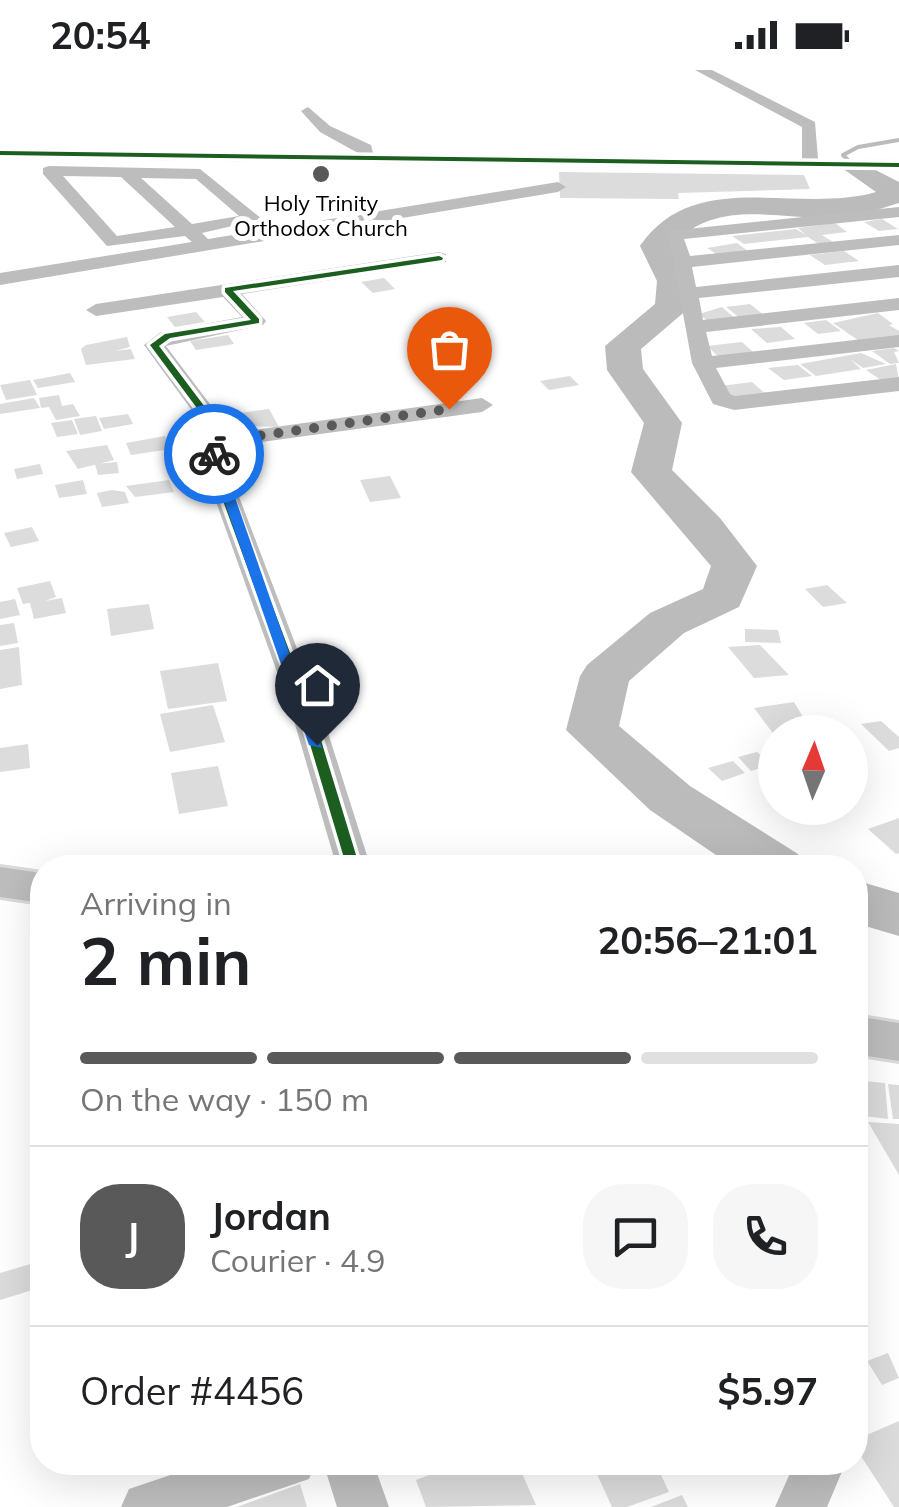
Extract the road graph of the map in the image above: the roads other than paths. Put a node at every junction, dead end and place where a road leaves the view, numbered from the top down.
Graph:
1 (702, 70) edge
2 (308, 111) dead end
3 (0, 153) edge
4 (366, 158) junction
5 (813, 164) junction
6 (899, 166) edge
7 (126, 173) junction
8 (558, 188) dead end
9 (899, 212) edge
10 (196, 237) junction
11 (899, 240) edge
12 (439, 258) dead end
13 (684, 262) junction
14 (899, 271) edge
15 (0, 279) edge
16 (228, 290) junction
17 (690, 293) junction
18 (899, 304) edge
19 (96, 310) dead end
20 (695, 326) junction
21 (899, 340) edge
22 (703, 363) junction
23 (899, 384) edge
24 (482, 404) dead end
25 (236, 439) junction
26 (350, 855) edge
27 (0, 882) edge
28 (30, 886) edge
29 (868, 1037) edge
30 (899, 1042) edge
31 (249, 1475) edge
32 (352, 1475) edge
33 (816, 1475) edge
34 (147, 1507) edge
35 (363, 1507) edge
36 (801, 1507) edge

1 - 5 street
2 - 4 street
3 - 4 street
4 - 5 street
5 - 6 street
7 - 10 street
7 - 10 street
7 - 10 street
8 - 10 street
9 - 13 street
10 - 15 street
11 - 13 street
12 - 16 street
13 - 17 street
14 - 17 street
16 - 19 street
16 - 25 street
17 - 20 street
18 - 20 street
20 - 22 street
21 - 22 street
22 - 23 street
24 - 25 street
25 - 26 street
27 - 28 main road
29 - 30 main road
31 - 34 street
32 - 35 street
33 - 36 street

